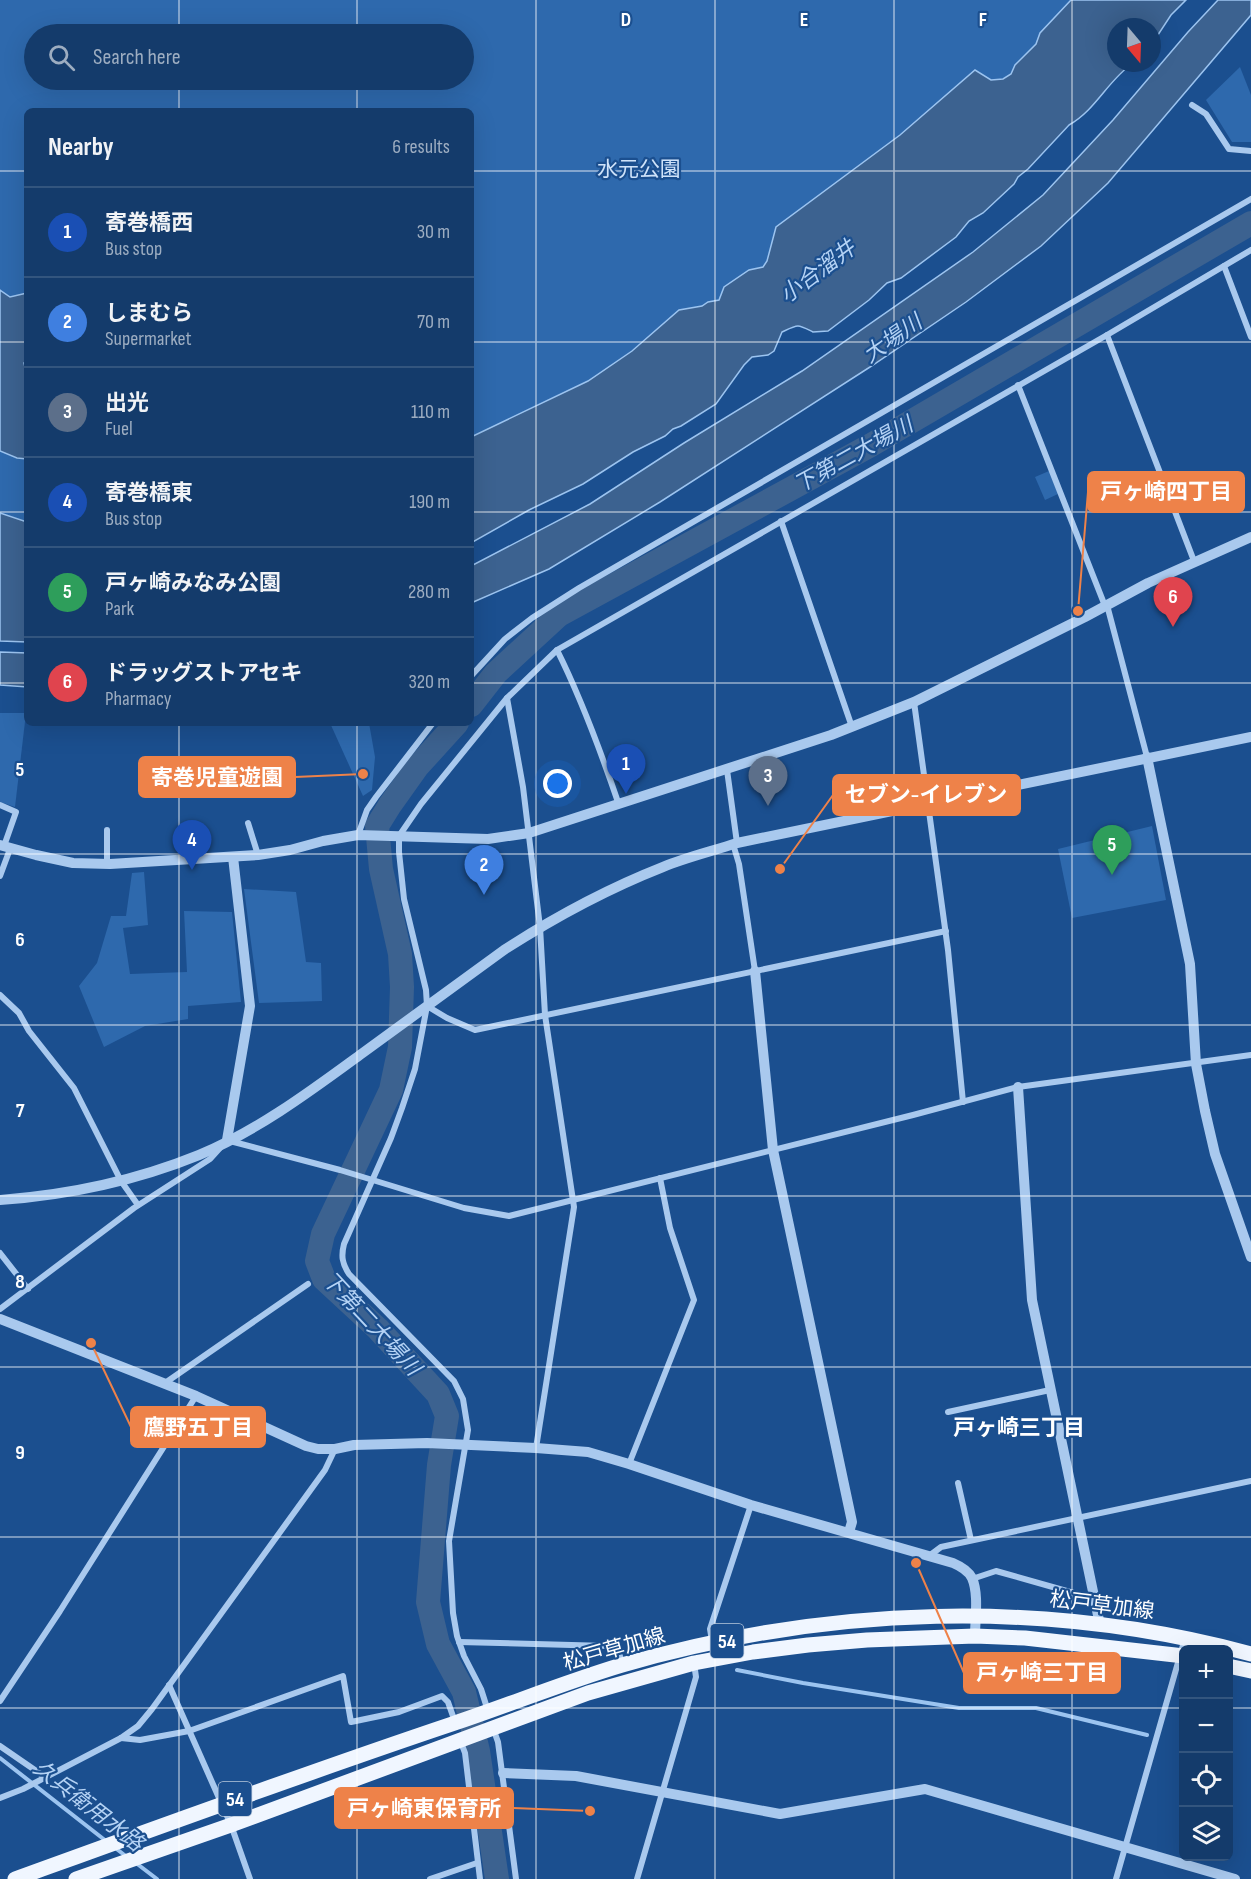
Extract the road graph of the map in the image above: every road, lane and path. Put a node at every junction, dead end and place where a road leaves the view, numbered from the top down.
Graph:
1 (1192, 105) dead end
2 (1251, 151) edge
3 (1251, 199) edge
4 (1251, 250) edge
5 (1224, 266) junction
6 (1107, 335) junction
7 (1251, 337) edge
8 (1018, 385) junction
9 (781, 521) junction
10 (1251, 537) edge
11 (1194, 561) junction
12 (1106, 605) junction
13 (557, 650) junction
14 (474, 673) edge
15 (507, 698) junction
16 (914, 702) junction
17 (431, 726) edge
18 (853, 728) junction
19 (1251, 737) edge
20 (1147, 757) junction
21 (727, 770) junction
22 (929, 804) junction
23 (0, 805) edge
24 (619, 805) junction
25 (248, 823) dead end
26 (107, 830) dead end
27 (529, 833) junction
28 (362, 835) junction
29 (396, 836) junction
30 (735, 844) junction
31 (4, 847) edge
32 (258, 855) junction
33 (233, 857) junction
34 (107, 864) junction
35 (0, 876) edge
36 (540, 927) junction
37 (946, 931) junction
38 (755, 971) junction
39 (0, 995) edge
40 (428, 1006) junction
41 (545, 1015) junction
42 (1251, 1055) edge
43 (1196, 1064) junction
44 (1018, 1087) junction
45 (963, 1102) junction
46 (227, 1140) junction
47 (773, 1150) junction
48 (660, 1178) junction
49 (369, 1179) junction
50 (121, 1181) junction
51 (0, 1200) edge
52 (574, 1200) junction
53 (138, 1205) junction
54 (0, 1253) edge
55 (1251, 1257) edge
56 (308, 1284) dead end
57 (28, 1289) junction
58 (0, 1309) edge
59 (0, 1319) edge
60 (165, 1383) junction
61 (1050, 1390) junction
62 (196, 1396) junction
63 (948, 1412) dead end
64 (466, 1444) junction
65 (536, 1448) junction
66 (335, 1449) junction
67 (629, 1464) junction
68 (1251, 1482) edge
69 (958, 1483) dead end
70 (751, 1505) junction
71 (1077, 1517) junction
72 (849, 1532) junction
73 (971, 1540) junction
74 (929, 1556) junction
75 (972, 1579) junction
76 (1095, 1599) junction
77 (975, 1615) junction
78 (1100, 1625) junction
79 (975, 1636) junction
80 (1185, 1638) junction
81 (459, 1642) junction
82 (713, 1643) junction
83 (1183, 1645) edge
84 (1251, 1654) edge
85 (1179, 1656) edge
86 (694, 1663) junction
87 (1179, 1663) edge
88 (623, 1665) junction
89 (1233, 1667) edge
90 (1251, 1671) edge
91 (169, 1685) junction
92 (0, 1701) edge
93 (488, 1712) junction
94 (455, 1723) junction
95 (493, 1728) junction
96 (189, 1731) junction
97 (121, 1738) junction
98 (460, 1740) junction
99 (0, 1746) edge
100 (502, 1773) junction
101 (42, 1779) junction
102 (662, 1792) junction
103 (0, 1798) edge
104 (221, 1804) junction
105 (231, 1825) junction
106 (1125, 1848) junction
107 (477, 1863) junction
108 (15, 1879) edge
109 (76, 1879) edge
110 (250, 1879) edge
111 (430, 1879) edge
112 (480, 1879) edge
113 (516, 1879) edge
114 (637, 1879) edge
115 (1116, 1879) edge
116 (1234, 1879) edge

1 - 2 street
3 - 14 street
4 - 5 street
5 - 6 street
5 - 7 street
6 - 8 street
6 - 11 street
8 - 9 street
8 - 12 street
9 - 13 street
9 - 18 street
10 - 11 street
11 - 12 street
12 - 16 street
12 - 20 street
13 - 15 street
13 - 24 street
15 - 27 street
15 - 29 street
16 - 18 street
16 - 22 street
17 - 28 street
18 - 21 street
19 - 20 street
20 - 22 street
20 - 43 street
21 - 24 street
21 - 30 street
22 - 30 street
22 - 37 street
23 - 31 street
24 - 27 street
25 - 32 street
26 - 34 street
27 - 29 street
27 - 36 street
28 - 29 street
28 - 32 street
29 - 40 street
30 - 36 street
30 - 38 street
31 - 34 street
31 - 35 street
32 - 33 street
33 - 34 street
33 - 46 street
36 - 40 street
36 - 41 street
37 - 38 street
37 - 45 street
38 - 41 street
38 - 47 street
39 - 50 street
40 - 41 street
40 - 46 street
40 - 49 street
41 - 52 street
42 - 43 street
43 - 44 street
43 - 55 street
44 - 45 street
44 - 61 street
45 - 47 street
46 - 49 street
46 - 50 street
46 - 53 street
47 - 48 street
47 - 72 street
48 - 52 street
48 - 67 street
49 - 52 street
49 - 64 street
50 - 51 street
50 - 53 street
52 - 65 street
53 - 57 street
54 - 57 street
56 - 60 street
57 - 58 street
59 - 60 street
60 - 62 street
61 - 63 street
61 - 71 street
62 - 66 street
62 - 92 street
64 - 65 street
64 - 66 street
64 - 81 street
65 - 67 street
66 - 91 street
67 - 70 street
68 - 71 street
69 - 73 street
70 - 72 street
70 - 82 street
71 - 73 street
71 - 76 street
72 - 74 street
73 - 74 street
74 - 75 street
75 - 76 street
75 - 77 street
76 - 78 street
77 - 78 main road, 松戸草加線 / 54
77 - 79 street
77 - 82 main road, 松戸草加線 / 54
78 - 80 main road, 松戸草加線 / 54
79 - 85 main road, 松戸草加線 / 54
79 - 86 main road, 松戸草加線 / 54
80 - 83 street
80 - 84 main road, 松戸草加線 / 54
81 - 88 street
81 - 93 street
82 - 88 main road, 松戸草加線 / 54
86 - 95 main road, 松戸草加線 / 54
86 - 102 street
87 - 106 street
88 - 93 main road, 松戸草加線 / 54
89 - 90 main road
91 - 96 street
91 - 97 street
93 - 94 main road, 松戸草加線 / 54
94 - 96 street
94 - 104 main road, 松戸草加線 / 54
95 - 98 main road, 松戸草加線 / 54
95 - 100 street
96 - 97 street
96 - 104 street
97 - 101 street
98 - 105 main road, 松戸草加線 / 54
98 - 107 street
99 - 101 street
100 - 102 street
100 - 113 street
101 - 103 street
102 - 106 street
102 - 114 street
104 - 105 street
104 - 108 main road, 松戸草加線 / 54
105 - 109 main road, 松戸草加線 / 54
105 - 110 street
106 - 115 street
106 - 116 street
107 - 111 street
107 - 112 street

